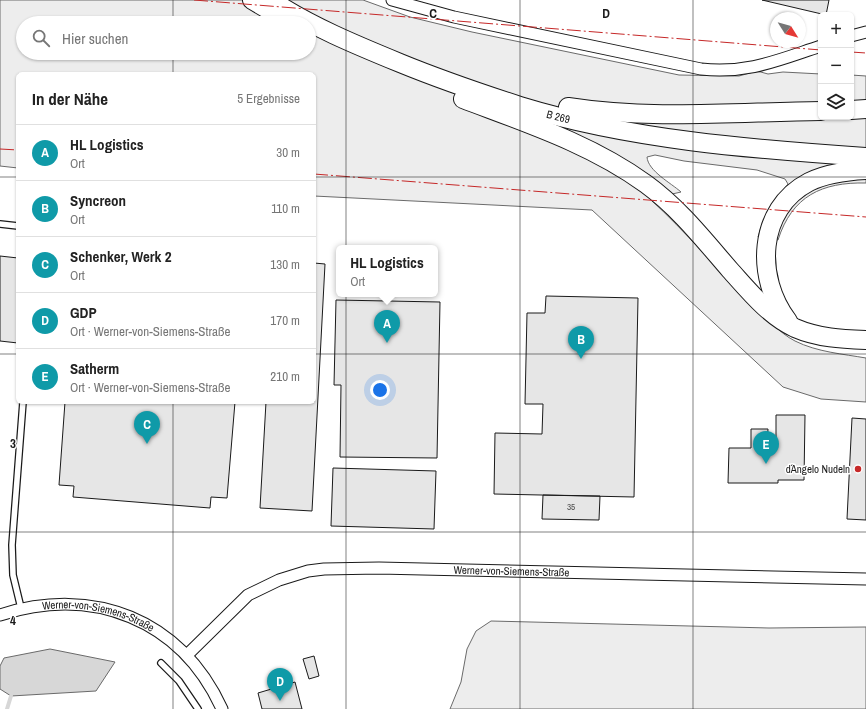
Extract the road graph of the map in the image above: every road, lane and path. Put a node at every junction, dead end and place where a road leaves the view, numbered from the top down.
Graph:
1 (252, 0) edge
2 (271, 0) edge
3 (392, 0) edge
4 (280, 16) edge
5 (302, 16) edge
6 (316, 24) edge
7 (866, 32) edge
8 (854, 35) edge
9 (316, 36) edge
10 (818, 47) edge
11 (445, 86) junction
12 (866, 109) edge
13 (854, 110) edge
14 (818, 111) edge
15 (866, 157) edge
16 (866, 165) edge
17 (866, 170) edge
18 (0, 224) edge
19 (16, 226) edge
20 (794, 328) junction
21 (866, 340) edge
22 (23, 404) edge
23 (866, 579) edge
24 (21, 608) junction
25 (0, 615) edge
26 (187, 655) junction
27 (161, 662) dead end
28 (198, 709) edge
29 (222, 709) edge

1 - 4 main road
2 - 5 main road, B 269 / B 269
3 - 10 street
6 - 11 main road, B 269 / B 269
7 - 8 street
9 - 11 main road
11 - 14 main road
11 - 15 main road, B 269 / B 269
11 - 16 main road
11 - 20 main road
12 - 13 main road
17 - 20 main road
18 - 19 lane
20 - 21 main road
22 - 24 lane
23 - 26 street, Werner-von-Siemens-Straße
24 - 25 street, Werner-von-Siemens-Straße
24 - 26 street, Werner-von-Siemens-Straße
26 - 29 street, Werner-von-Siemens-Straße
27 - 28 lane

